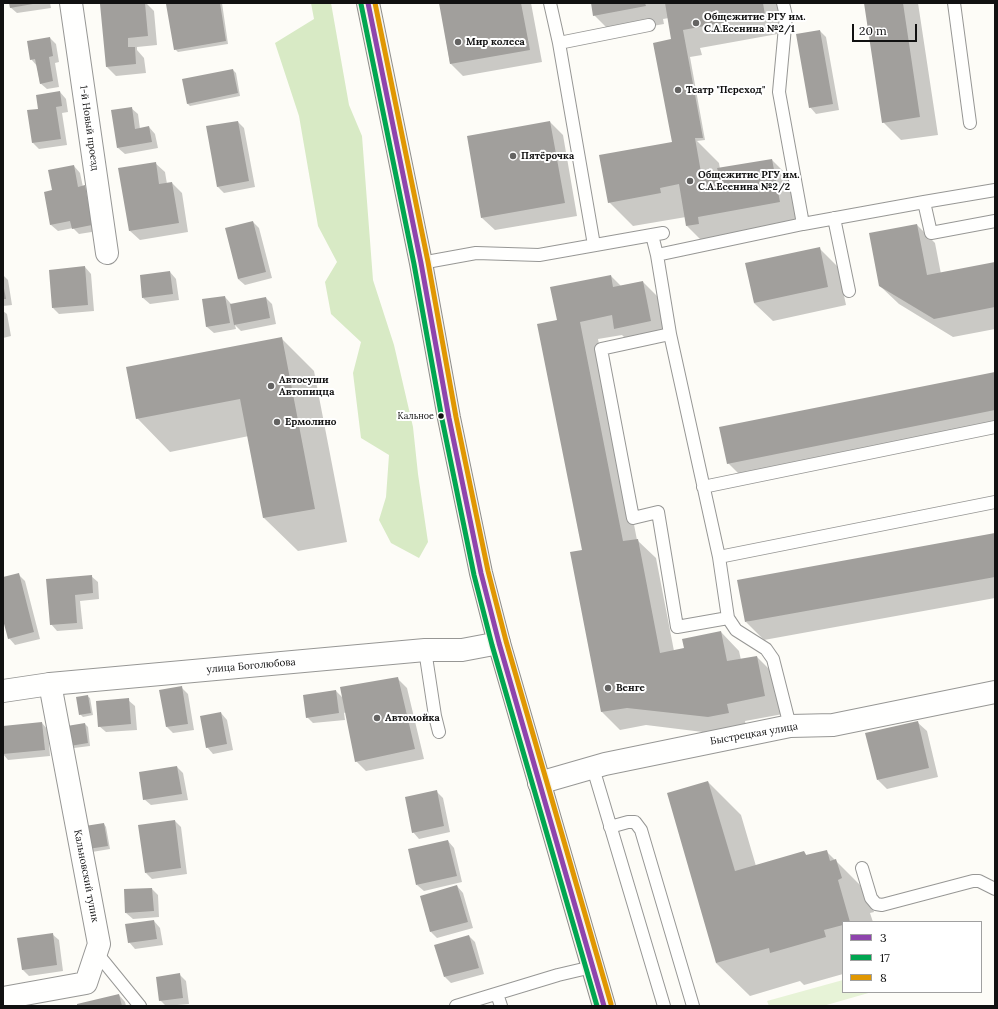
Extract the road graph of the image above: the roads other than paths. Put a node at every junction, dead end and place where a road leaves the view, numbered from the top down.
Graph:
1 (71, 3) edge
2 (368, 3) edge
3 (550, 3) edge
4 (783, 3) edge
5 (954, 3) edge
6 (648, 25) dead end
7 (559, 43) junction
8 (970, 124) dead end
9 (995, 190) edge
10 (924, 202) junction
11 (834, 218) junction
12 (995, 221) edge
13 (803, 224) junction
14 (594, 245) junction
15 (107, 253) dead end
16 (657, 255) junction
17 (421, 263) junction
18 (849, 291) dead end
19 (670, 334) junction
20 (995, 427) edge
21 (703, 486) junction
22 (995, 502) edge
23 (719, 557) junction
24 (728, 618) junction
25 (498, 643) junction
26 (425, 650) junction
27 (50, 684) junction
28 (3, 691) edge
29 (995, 692) edge
30 (790, 726) junction
31 (439, 732) dead end
32 (593, 768) junction
33 (539, 783) junction
34 (610, 827) junction
35 (862, 868) dead end
36 (995, 889) edge
37 (96, 952) junction
38 (592, 967) junction
39 (497, 994) junction
40 (3, 998) edge
41 (140, 1006) edge
42 (456, 1006) edge
43 (501, 1006) edge
44 (604, 1006) edge
45 (664, 1006) edge
46 (693, 1006) edge

1 - 15 street, 1-й Новый проезд
2 - 17 main road
3 - 7 lane
4 - 13 lane
5 - 8 lane
6 - 7 lane
7 - 14 lane
9 - 10 lane
10 - 11 lane
10 - 12 lane
11 - 13 lane
11 - 18 lane
13 - 16 lane
14 - 16 lane
14 - 17 lane
16 - 19 lane
17 - 25 main road
19 - 21 lane
19 - 24 lane
20 - 21 lane
21 - 23 lane
22 - 23 lane
23 - 24 lane
24 - 30 lane
25 - 26 street, улица Боголюбова
25 - 33 main road
26 - 27 street, улица Боголюбова
26 - 31 lane
27 - 28 street, улица Боголюбова
27 - 37 street, Кальновский тупик
29 - 30 street, Быстрецкая улица
30 - 32 street, Быстрецкая улица
32 - 33 street, Быстрецкая улица
32 - 34 lane
33 - 38 main road
34 - 45 lane
34 - 46 lane
35 - 36 lane
37 - 40 street, Кальновский тупик
37 - 41 lane
38 - 39 lane
38 - 44 main road
39 - 42 lane
39 - 43 lane

